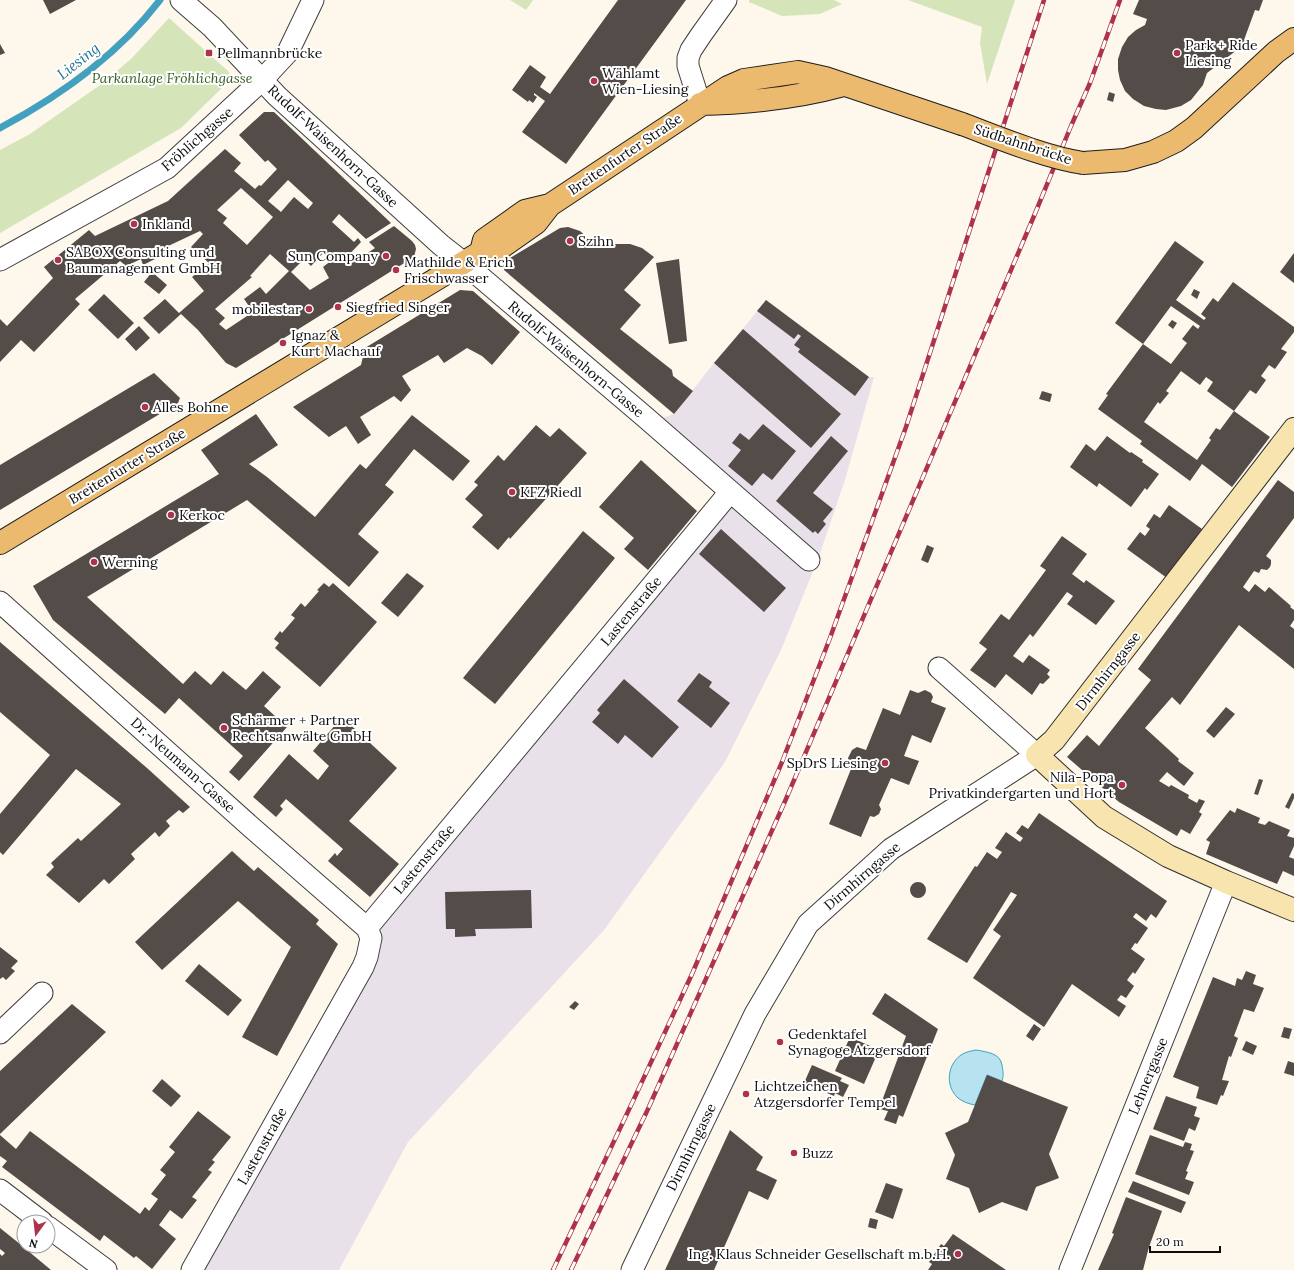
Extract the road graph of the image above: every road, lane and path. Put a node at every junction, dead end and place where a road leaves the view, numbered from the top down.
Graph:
1 (181, 0) edge
2 (313, 0) edge
3 (726, 0) edge
4 (1294, 39) edge
5 (262, 80) junction
6 (700, 104) junction
7 (473, 257) junction
8 (0, 260) edge
9 (1294, 429) edge
10 (730, 492) junction
11 (0, 543) edge
12 (809, 560) dead end
13 (0, 602) edge
14 (939, 668) dead end
15 (1037, 755) junction
16 (1226, 882) junction
17 (1294, 910) edge
18 (367, 928) junction
19 (42, 993) dead end
20 (0, 1033) edge
21 (0, 1190) edge
22 (32, 1214) edge
23 (56, 1233) edge
24 (106, 1270) edge
25 (192, 1270) edge
26 (632, 1270) edge
27 (1070, 1270) edge

1 - 5 street, Rudolf-Waisenhorn-Gasse
2 - 5 street, Fröhlichgasse
3 - 6 street
4 - 6 main road, Südbahnbrücke, bridge
5 - 7 street, Rudolf-Waisenhorn-Gasse
5 - 8 street, Fröhlichgasse
6 - 7 main road, Breitenfurter Straße
7 - 10 street, Rudolf-Waisenhorn-Gasse
7 - 11 main road, Breitenfurter Straße
9 - 15 street, Dirmhirngasse
10 - 12 street, Rudolf-Waisenhorn-Gasse
10 - 18 street, Lastenstraße
13 - 18 street, Dr.-Neumann-Gasse
14 - 15 street
15 - 16 street
15 - 26 street, Dirmhirngasse
16 - 17 street
16 - 27 street, Lehnergasse
18 - 25 street, Lastenstraße
19 - 20 street
21 - 22 street
23 - 24 street

